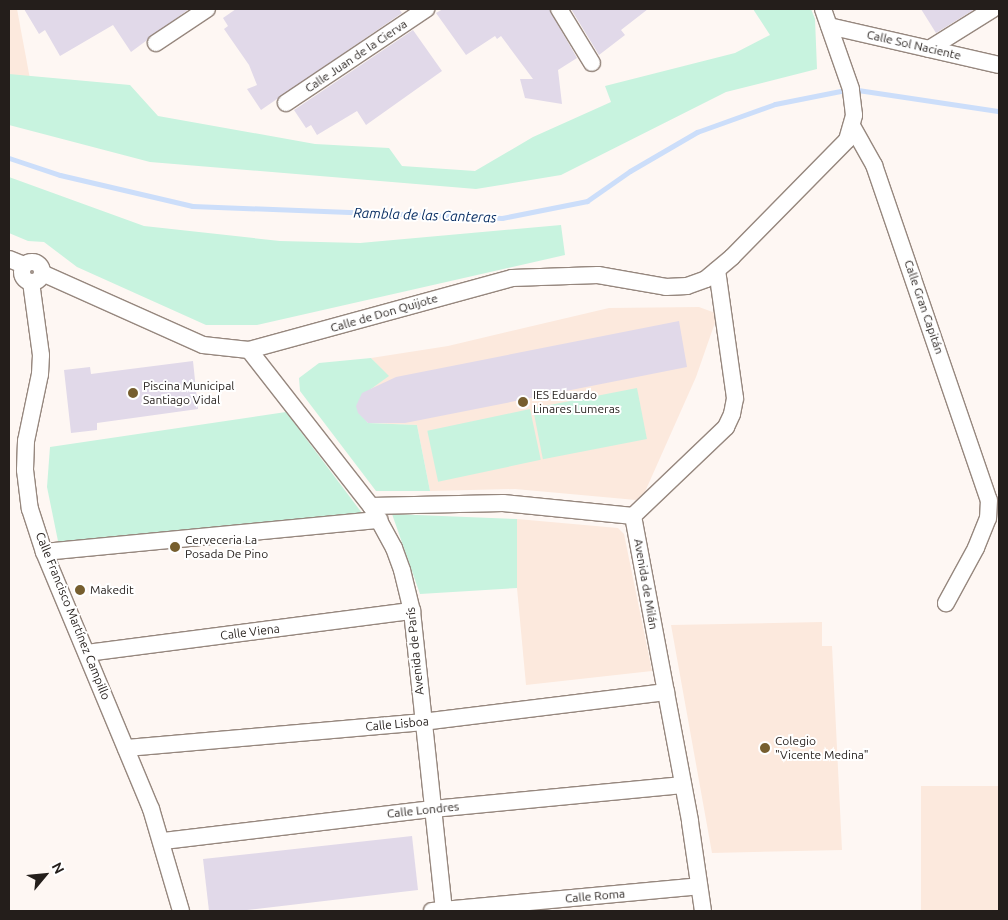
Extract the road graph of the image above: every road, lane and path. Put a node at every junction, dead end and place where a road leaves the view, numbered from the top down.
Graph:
1 (207, 9) edge
2 (559, 9) edge
3 (823, 9) edge
4 (993, 9) edge
5 (417, 11) edge
6 (829, 26) junction
7 (156, 44) dead end
8 (929, 49) junction
9 (592, 63) dead end
10 (999, 65) edge
11 (286, 103) dead end
12 (852, 126) junction
13 (16, 262) edge
14 (717, 270) junction
15 (37, 278) junction
16 (249, 350) junction
17 (371, 506) junction
18 (633, 516) junction
19 (379, 520) junction
20 (44, 552) junction
21 (946, 603) dead end
22 (412, 611) junction
23 (87, 653) junction
24 (666, 692) junction
25 (422, 722) junction
26 (126, 748) junction
27 (683, 785) junction
28 (433, 809) junction
29 (163, 841) junction
30 (699, 886) junction
31 (181, 911) edge
32 (440, 911) edge
33 (702, 911) edge

1 - 7 street
2 - 9 street
3 - 6 street, Calle Gran Capitán
4 - 8 street
5 - 11 street, Calle Juan de la Cierva
6 - 8 street, Calle Sol Naciente
6 - 12 street, Calle Gran Capitán
8 - 10 street, Calle Sol Naciente
12 - 14 street, Calle de Don Quijote
12 - 21 street, Calle Gran Capitán
13 - 15 street, Calle Francisco Martínez Campillo
14 - 16 street, Calle de Don Quijote
14 - 18 street
15 - 16 street, Calle de Don Quijote
15 - 20 street, Calle Francisco Martínez Campillo
16 - 17 street, Avenida de París
17 - 18 street
17 - 19 street, Avenida de París
18 - 24 street, Avenida de Milán
19 - 20 street
19 - 22 street, Avenida de París
20 - 23 street, Calle Francisco Martínez Campillo
22 - 23 street, Calle Viena
22 - 25 street, Avenida de París
23 - 26 street, Calle Francisco Martínez Campillo
24 - 25 street, Calle Lisboa
24 - 27 street, Avenida de Milán
25 - 26 street, Calle Lisboa
25 - 28 street, Avenida de París
26 - 29 street, Calle Francisco Martínez Campillo
27 - 28 street, Calle Londres
27 - 30 street, Avenida de Milán
28 - 29 street, Calle Londres
28 - 32 street, Avenida de París
29 - 31 street, Calle Francisco Martínez Campillo
30 - 32 street, Calle Roma
30 - 33 street, Avenida de Milán

